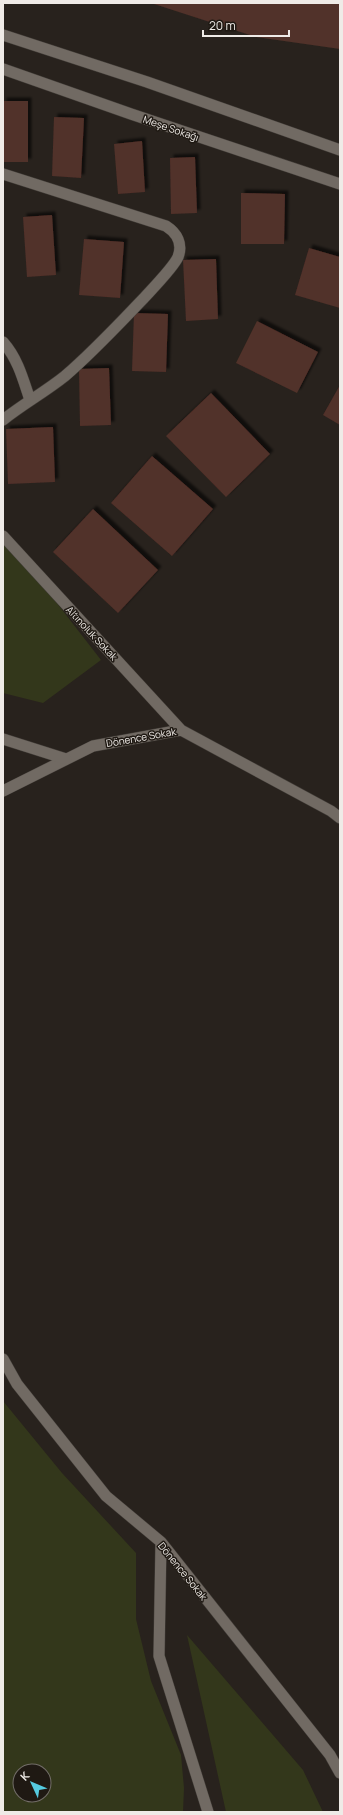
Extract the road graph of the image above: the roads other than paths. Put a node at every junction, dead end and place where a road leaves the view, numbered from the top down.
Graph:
1 (3, 35) edge
2 (3, 69) edge
3 (340, 150) edge
4 (3, 174) edge
5 (340, 184) edge
6 (3, 342) edge
7 (30, 400) junction
8 (3, 420) edge
9 (3, 536) edge
10 (181, 730) junction
11 (3, 739) edge
12 (66, 759) junction
13 (3, 791) edge
14 (340, 818) edge
15 (3, 1359) edge
16 (161, 1542) junction
17 (340, 1773) edge
18 (208, 1812) edge

1 - 3 street
2 - 5 street, Meşe Sokağı
4 - 7 street
6 - 7 street
7 - 8 street
9 - 10 street, Altınoluk Sokak
10 - 12 street, Dönence Sokak
10 - 14 street, Dönence Sokak
11 - 12 street
12 - 13 street, Dönence Sokak
15 - 16 street, Dönence Sokak
16 - 17 street, Dönence Sokak
16 - 18 street

